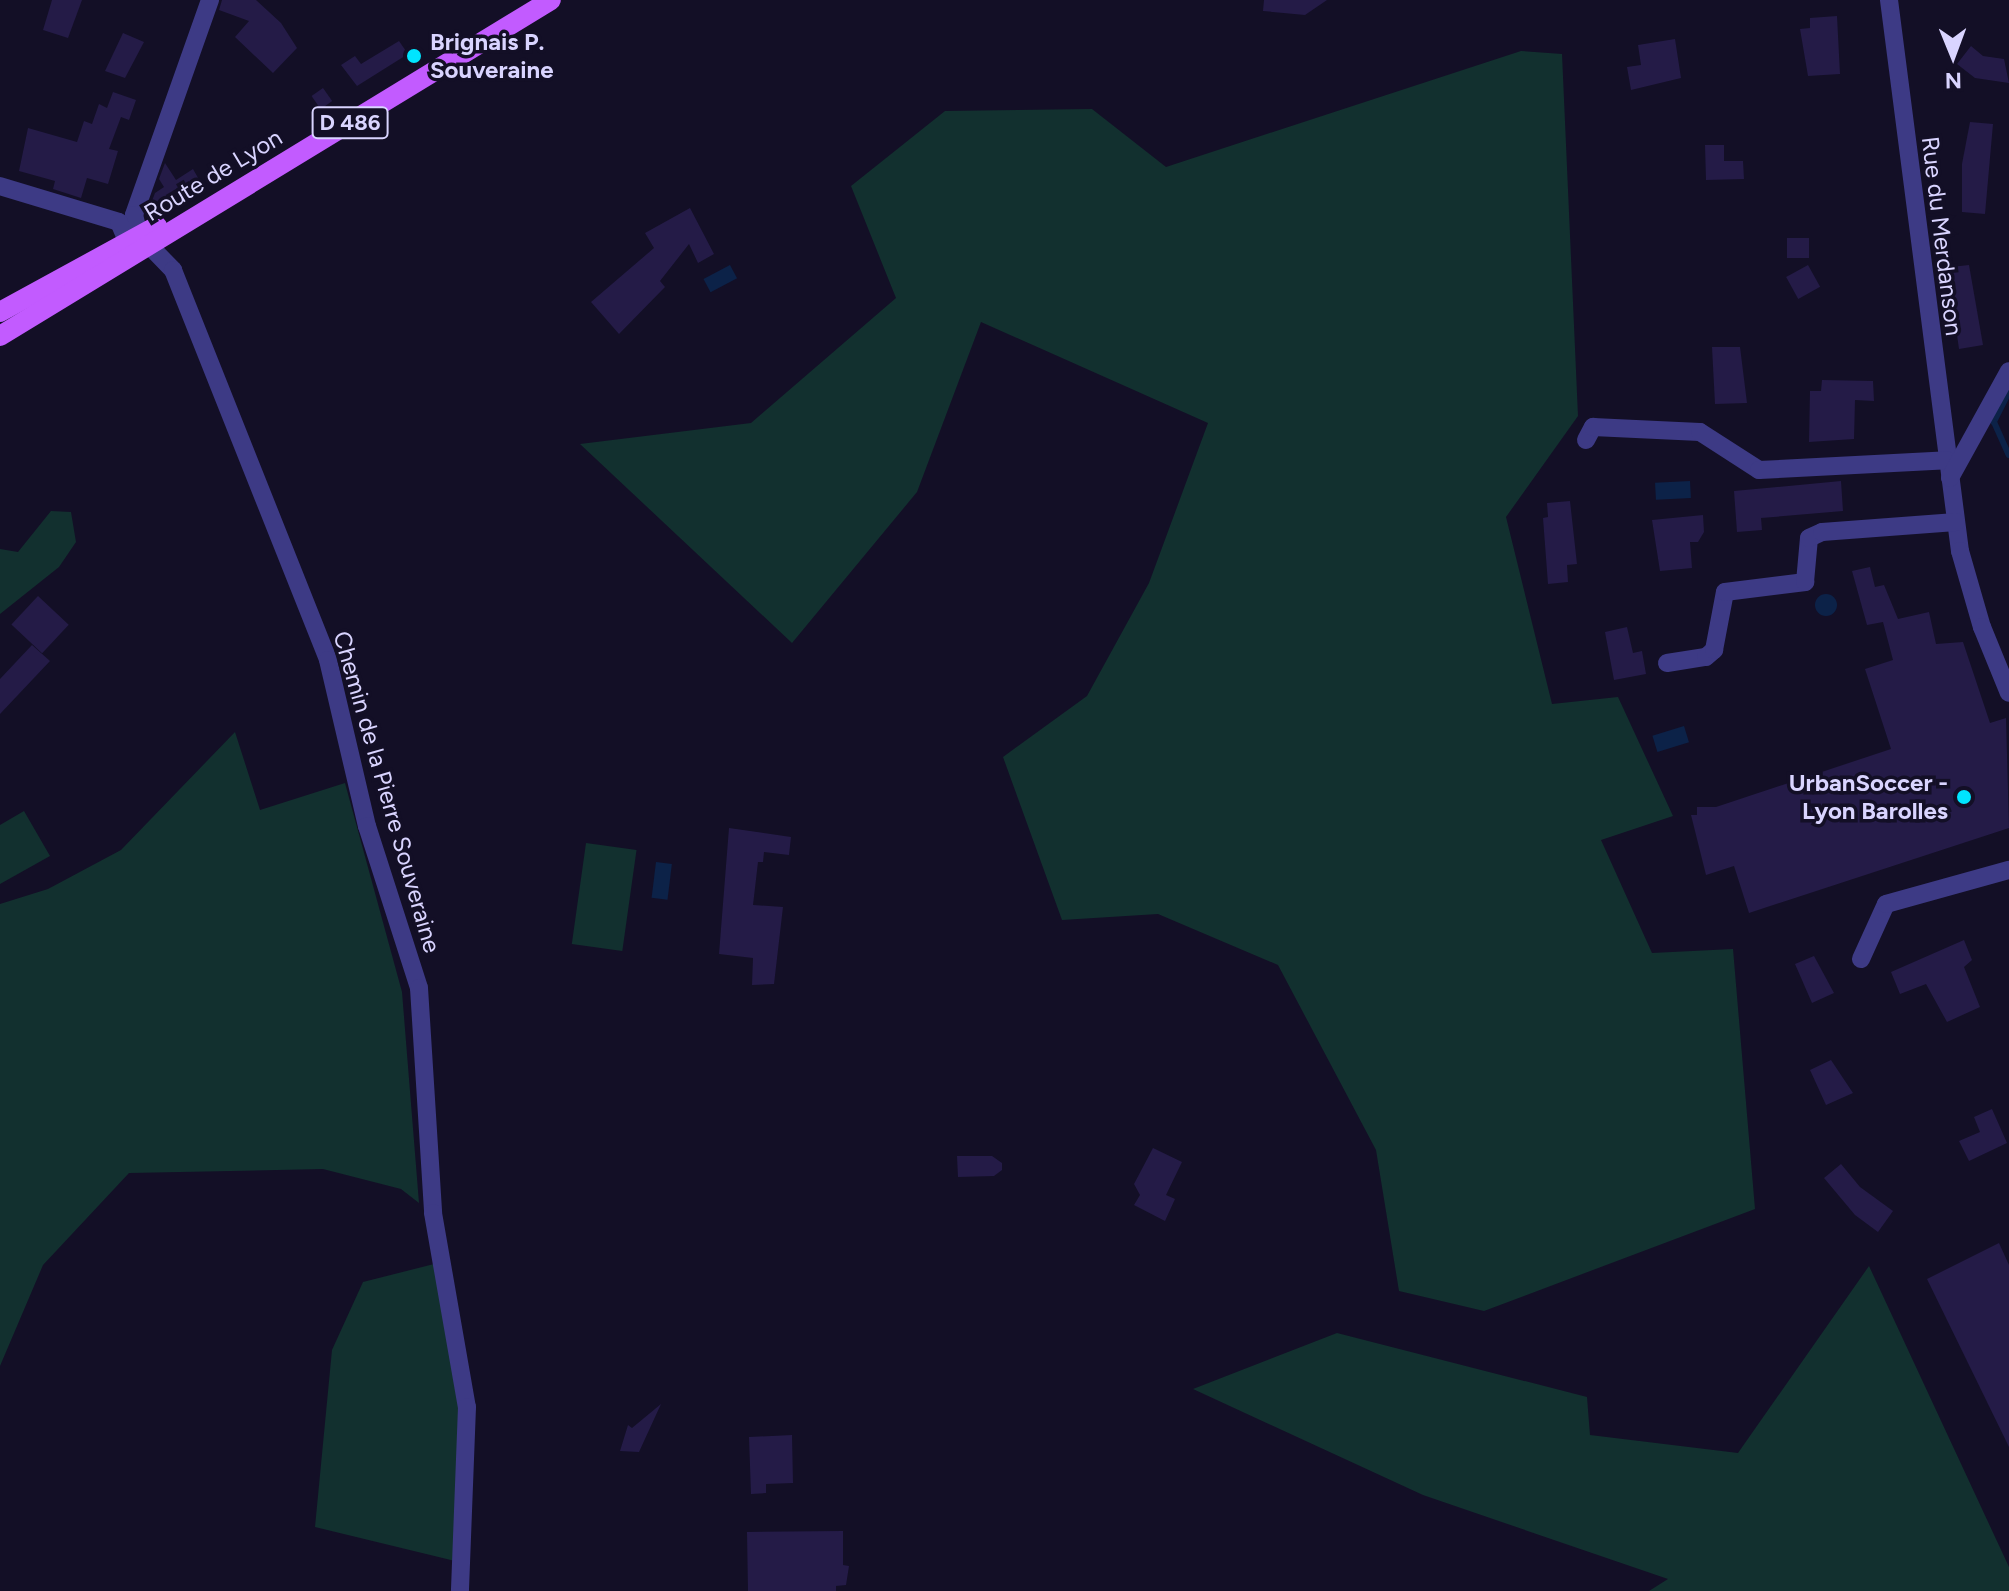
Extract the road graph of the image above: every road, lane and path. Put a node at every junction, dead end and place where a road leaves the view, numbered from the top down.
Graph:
1 (210, 0) edge
2 (530, 0) edge
3 (551, 0) edge
4 (1889, 0) edge
5 (0, 186) edge
6 (138, 240) junction
7 (0, 312) edge
8 (0, 336) edge
9 (2009, 371) edge
10 (1586, 440) dead end
11 (1949, 469) junction
12 (1956, 522) junction
13 (1667, 663) dead end
14 (2009, 693) edge
15 (2009, 870) edge
16 (1861, 959) dead end
17 (460, 1591) edge

1 - 6 street
2 - 6 main road, Route de Lyon / D 486
3 - 6 main road, Route de Lyon / D 486
4 - 11 street, Rue du Merdanson
5 - 6 street, Chemin de la Pierre Souveraine
6 - 7 main road, D 486
6 - 8 main road, D 486
6 - 17 street, Chemin de la Pierre Souveraine
9 - 11 street
10 - 11 street
11 - 12 street, Rue du Merdanson
12 - 13 street
12 - 14 street, Rue du Merdanson
15 - 16 street

